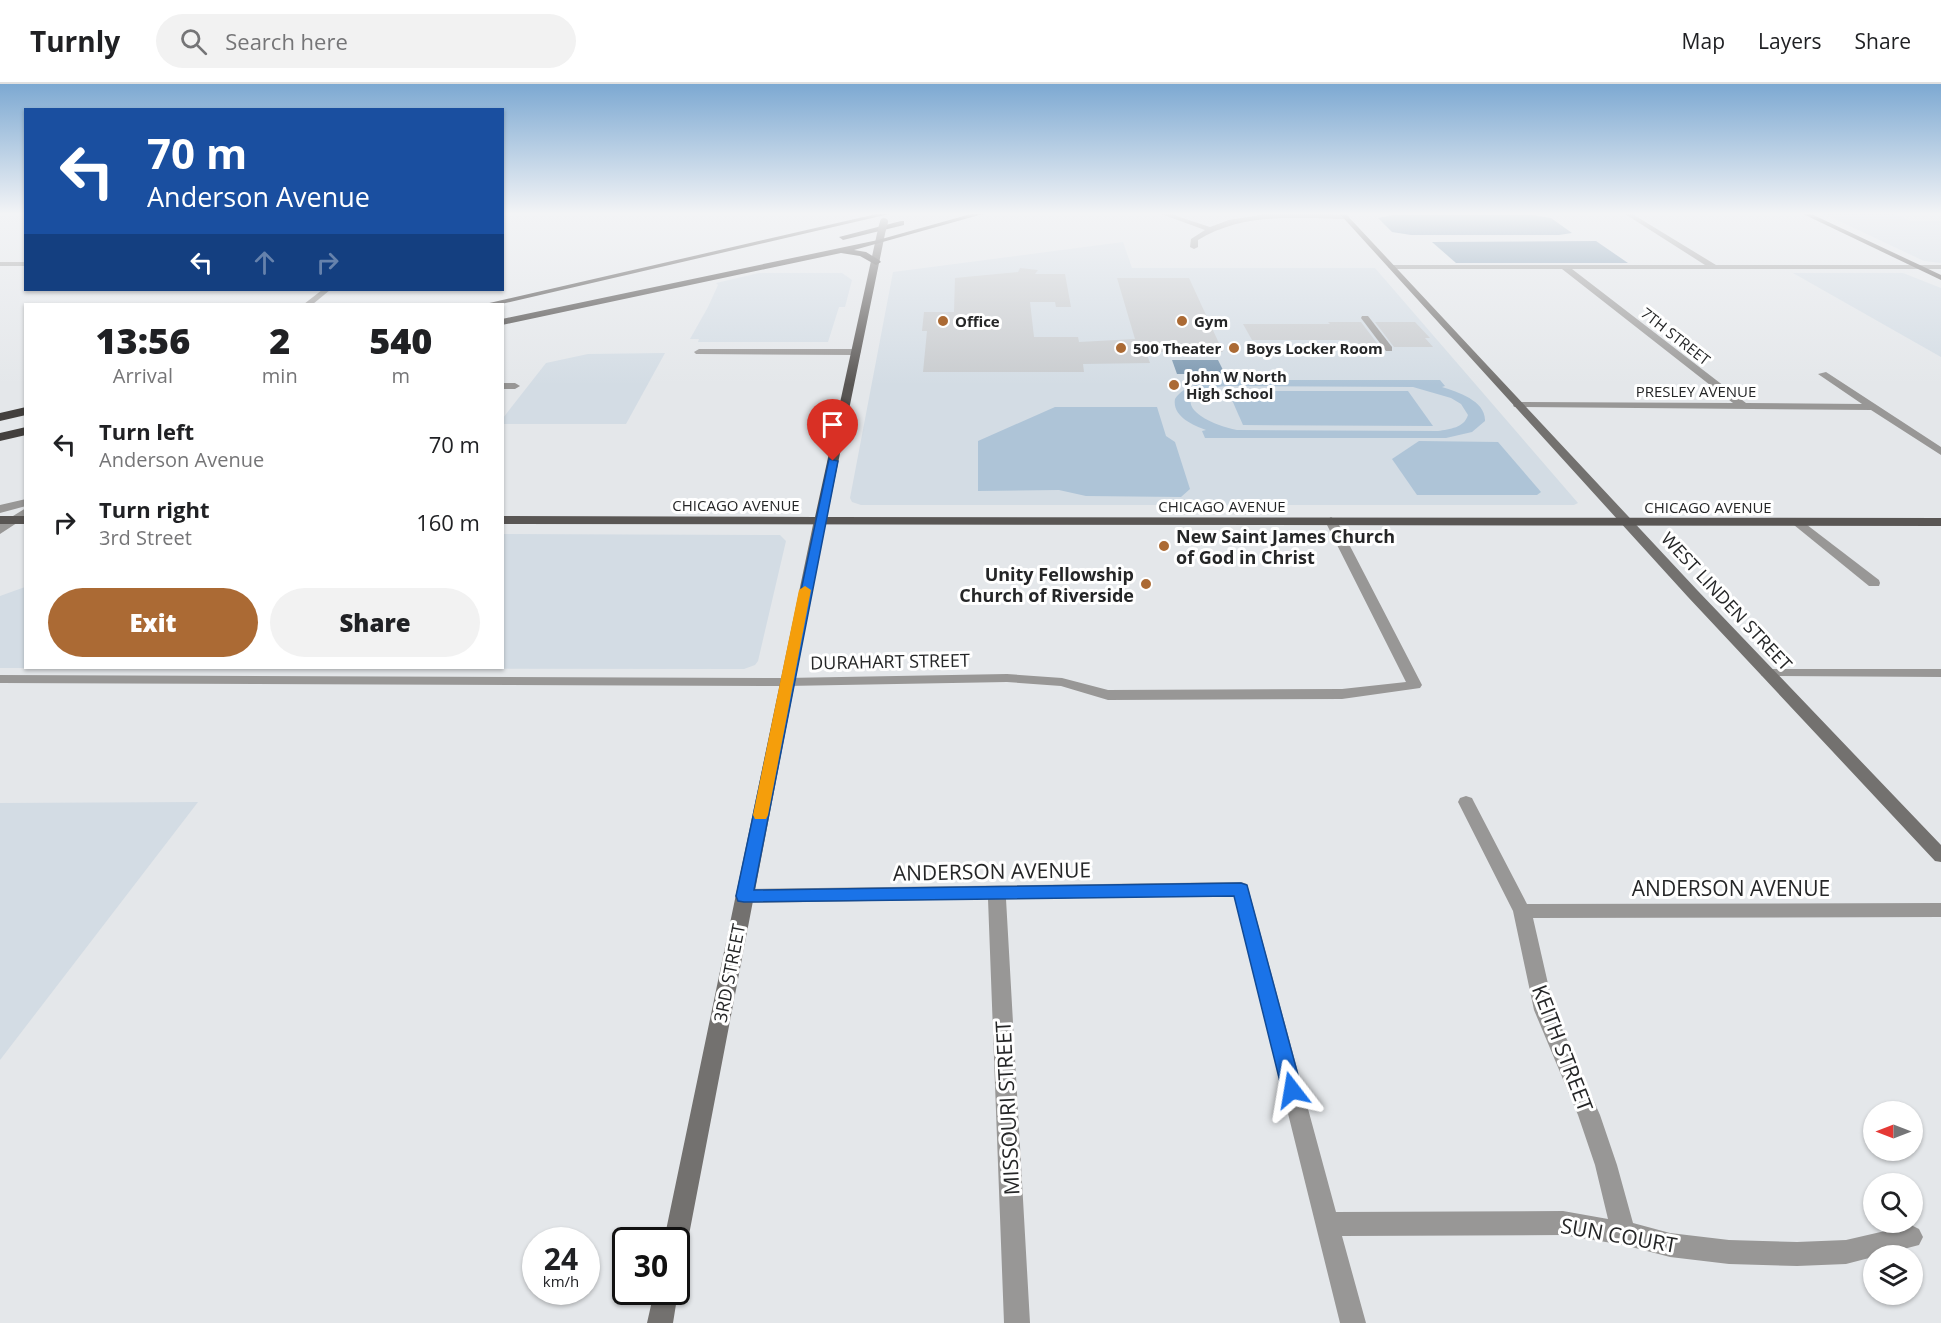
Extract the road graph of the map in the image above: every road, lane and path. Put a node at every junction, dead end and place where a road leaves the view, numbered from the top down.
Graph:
1 (620, 270) edge
2 (638, 270) edge
3 (704, 270) edge
4 (744, 270) edge
5 (874, 270) edge
6 (1395, 270) edge
7 (1568, 270) edge
8 (1924, 270) edge
9 (1941, 278) edge
10 (325, 291) edge
11 (309, 303) edge
12 (491, 303) edge
13 (491, 303) edge
14 (1365, 318) dead end
15 (504, 319) edge
16 (504, 319) edge
17 (1389, 349) dead end
18 (699, 352) dead end
19 (856, 352) junction
20 (1823, 374) dead end
21 (504, 386) edge
22 (515, 386) dead end
23 (1518, 405) junction
24 (1743, 406) junction
25 (1873, 406) junction
26 (24, 411) edge
27 (0, 417) edge
28 (24, 431) edge
29 (0, 437) edge
30 (1941, 452) edge
31 (24, 503) edge
32 (0, 509) edge
33 (0, 520) edge
34 (19, 520) edge
35 (504, 520) edge
36 (820, 520) junction
37 (1331, 521) junction
38 (1626, 521) junction
39 (1798, 522) junction
40 (1941, 522) edge
41 (0, 530) edge
42 (1874, 583) dead end
43 (1767, 673) junction
44 (1941, 673) edge
45 (0, 679) edge
46 (786, 682) junction
47 (1466, 802) dead end
48 (1941, 856) edge
49 (997, 894) junction
50 (744, 896) junction
51 (1941, 910) edge
52 (1522, 911) junction
53 (1326, 1224) junction
54 (679, 1227) edge
55 (1624, 1233) junction
56 (1911, 1237) dead end
57 (663, 1305) edge
58 (660, 1323) edge
59 (1017, 1323) edge
60 (1353, 1323) edge

1 - 13 highway
2 - 12 highway
3 - 16 highway
4 - 15 highway
5 - 19 main road, 3RD STREET
6 - 23 main road, WEST LINDEN STREET
7 - 24 street, 7TH STREET
8 - 9 main road
10 - 11 street
14 - 17 street
18 - 19 street
19 - 36 main road, 3RD STREET
20 - 25 street
21 - 22 street
23 - 24 street, PRESLEY AVENUE
23 - 38 main road, WEST LINDEN STREET
24 - 25 street, PRESLEY AVENUE
25 - 30 street
26 - 27 highway
28 - 29 highway
31 - 32 street
33 - 34 main road
34 - 41 street
35 - 36 main road, CHICAGO AVENUE
36 - 37 main road, CHICAGO AVENUE
36 - 46 main road, 3RD STREET
37 - 38 main road, CHICAGO AVENUE
37 - 46 street, DURAHART STREET
38 - 39 main road, CHICAGO AVENUE
38 - 43 main road, WEST LINDEN STREET
39 - 40 main road, CHICAGO AVENUE
39 - 42 street
43 - 44 street
43 - 48 main road, WEST LINDEN STREET
45 - 46 street, DURAHART STREET
46 - 50 main road, 3RD STREET
47 - 52 street, KEITH STREET
49 - 50 street, ANDERSON AVENUE
49 - 53 street, ANDERSON AVENUE
49 - 59 street, MISSOURI STREET
50 - 54 main road, 3RD STREET
51 - 52 street, ANDERSON AVENUE
52 - 55 street, KEITH STREET
53 - 55 street, SUN COURT
53 - 60 street
55 - 56 street, SUN COURT
57 - 58 main road

